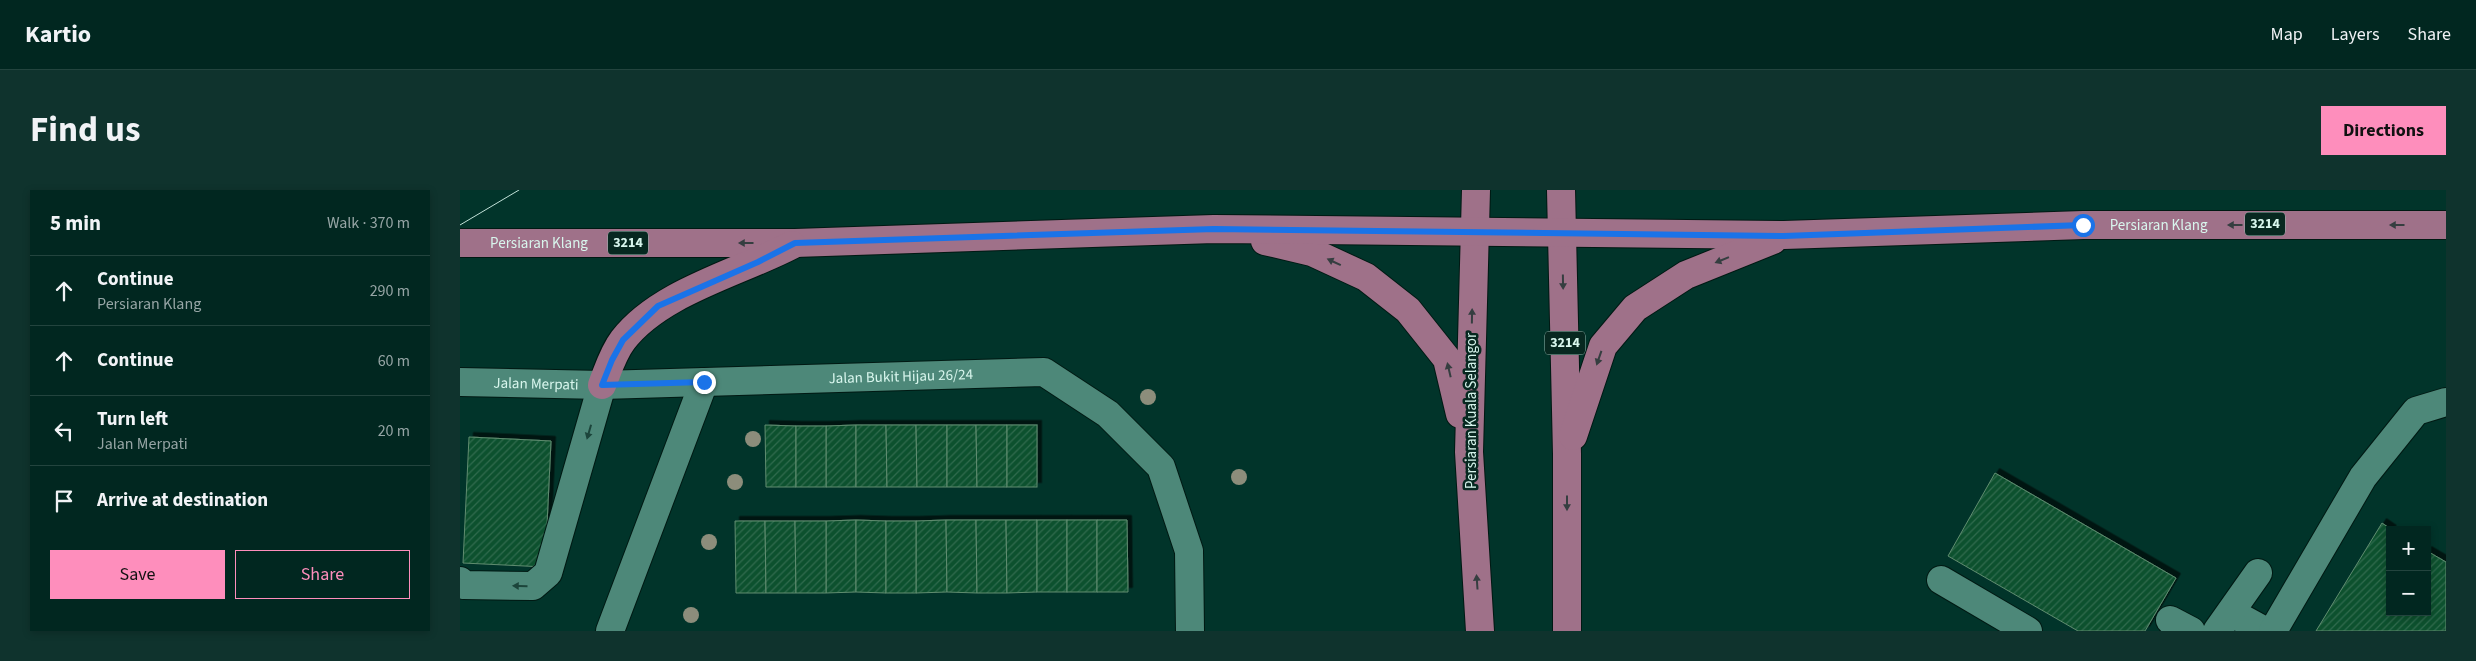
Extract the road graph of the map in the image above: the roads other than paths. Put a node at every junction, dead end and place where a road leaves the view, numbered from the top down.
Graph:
1 (1476, 190) edge
2 (1562, 190) edge
3 (2446, 225) edge
4 (1214, 229) junction
5 (1474, 232) junction
6 (1562, 233) junction
7 (1784, 236) junction
8 (460, 243) edge
9 (795, 243) junction
10 (460, 382) edge
11 (704, 382) junction
12 (602, 385) junction
13 (2446, 402) edge
14 (1468, 452) junction
15 (1567, 454) junction
16 (2258, 573) dead end
17 (1941, 580) dead end
18 (460, 581) edge
19 (2224, 622) edge
20 (610, 631) edge
21 (1190, 631) edge
22 (1480, 631) edge
23 (1567, 631) edge
24 (2028, 631) edge
25 (2265, 631) edge
26 (2273, 631) edge

1 - 5 main road, Persiaran Kuala Selangor
2 - 6 main road, 3214
3 -> 7 main road, Persiaran Klang / 3214
4 - 5 main road, Persiaran Klang / 3214
4 - 9 main road, Persiaran Klang / 3214
14 -> 4 main road
5 - 6 main road, Persiaran Klang / 3214
14 -> 5 main road, Persiaran Kuala Selangor
6 - 7 main road, Persiaran Klang / 3214
6 -> 15 main road, 3214
7 -> 15 main road
9 -> 8 main road, Persiaran Klang / 3214
9 - 12 main road
10 - 12 street, Jalan Merpati
11 - 12 street, Jalan Merpati
11 - 20 street
11 - 21 street, Jalan Bukit Hijau 26/24
12 -> 18 street
13 - 26 street
22 -> 14 main road, Persiaran Kuala Selangor
15 -> 23 main road, 3214
16 - 19 street
17 - 24 street
19 - 25 street

